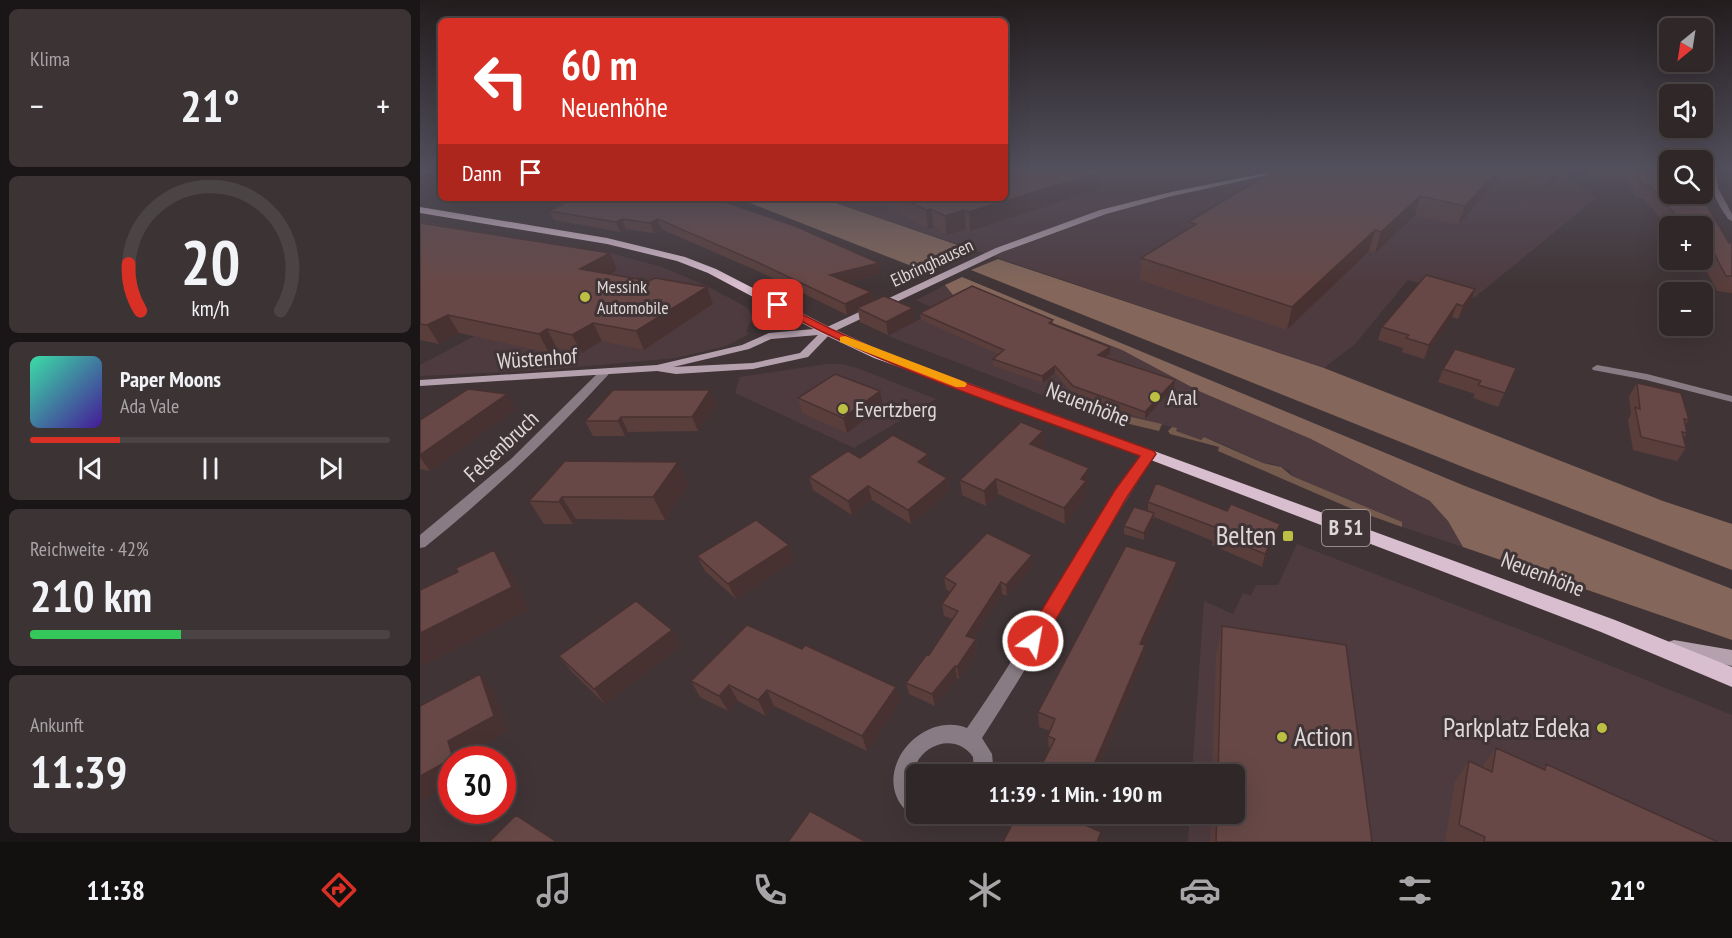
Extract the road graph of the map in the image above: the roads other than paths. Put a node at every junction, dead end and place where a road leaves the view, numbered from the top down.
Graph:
1 (1125, 207) edge
2 (420, 210) edge
3 (827, 332) junction
4 (1597, 368) dead end
5 (657, 369) junction
6 (604, 373) junction
7 (420, 383) edge
8 (1732, 399) edge
9 (1149, 454) junction
10 (420, 543) edge
11 (1650, 642) junction
12 (1732, 658) edge
13 (1732, 677) edge
14 (970, 739) junction
15 (907, 764) edge
16 (983, 764) edge
17 (906, 767) edge
18 (906, 794) edge

1 - 3 street, Elbringhausen
2 - 3 main road, Neuenhöhe / B 51
3 - 5 street, Wüstenhof
3 - 5 street, Wüstenhof
3 - 9 main road, Neuenhöhe / B 51
4 - 8 street
5 - 6 street, Wüstenhof
6 - 7 street, Wüstenhof
6 - 10 street, Felsenbruch
9 - 11 main road, Neuenhöhe / B 51
9 - 14 street
11 - 12 street
11 - 13 main road, Neuenhöhe / B 51
14 - 15 street
14 - 16 street
17 - 18 street

